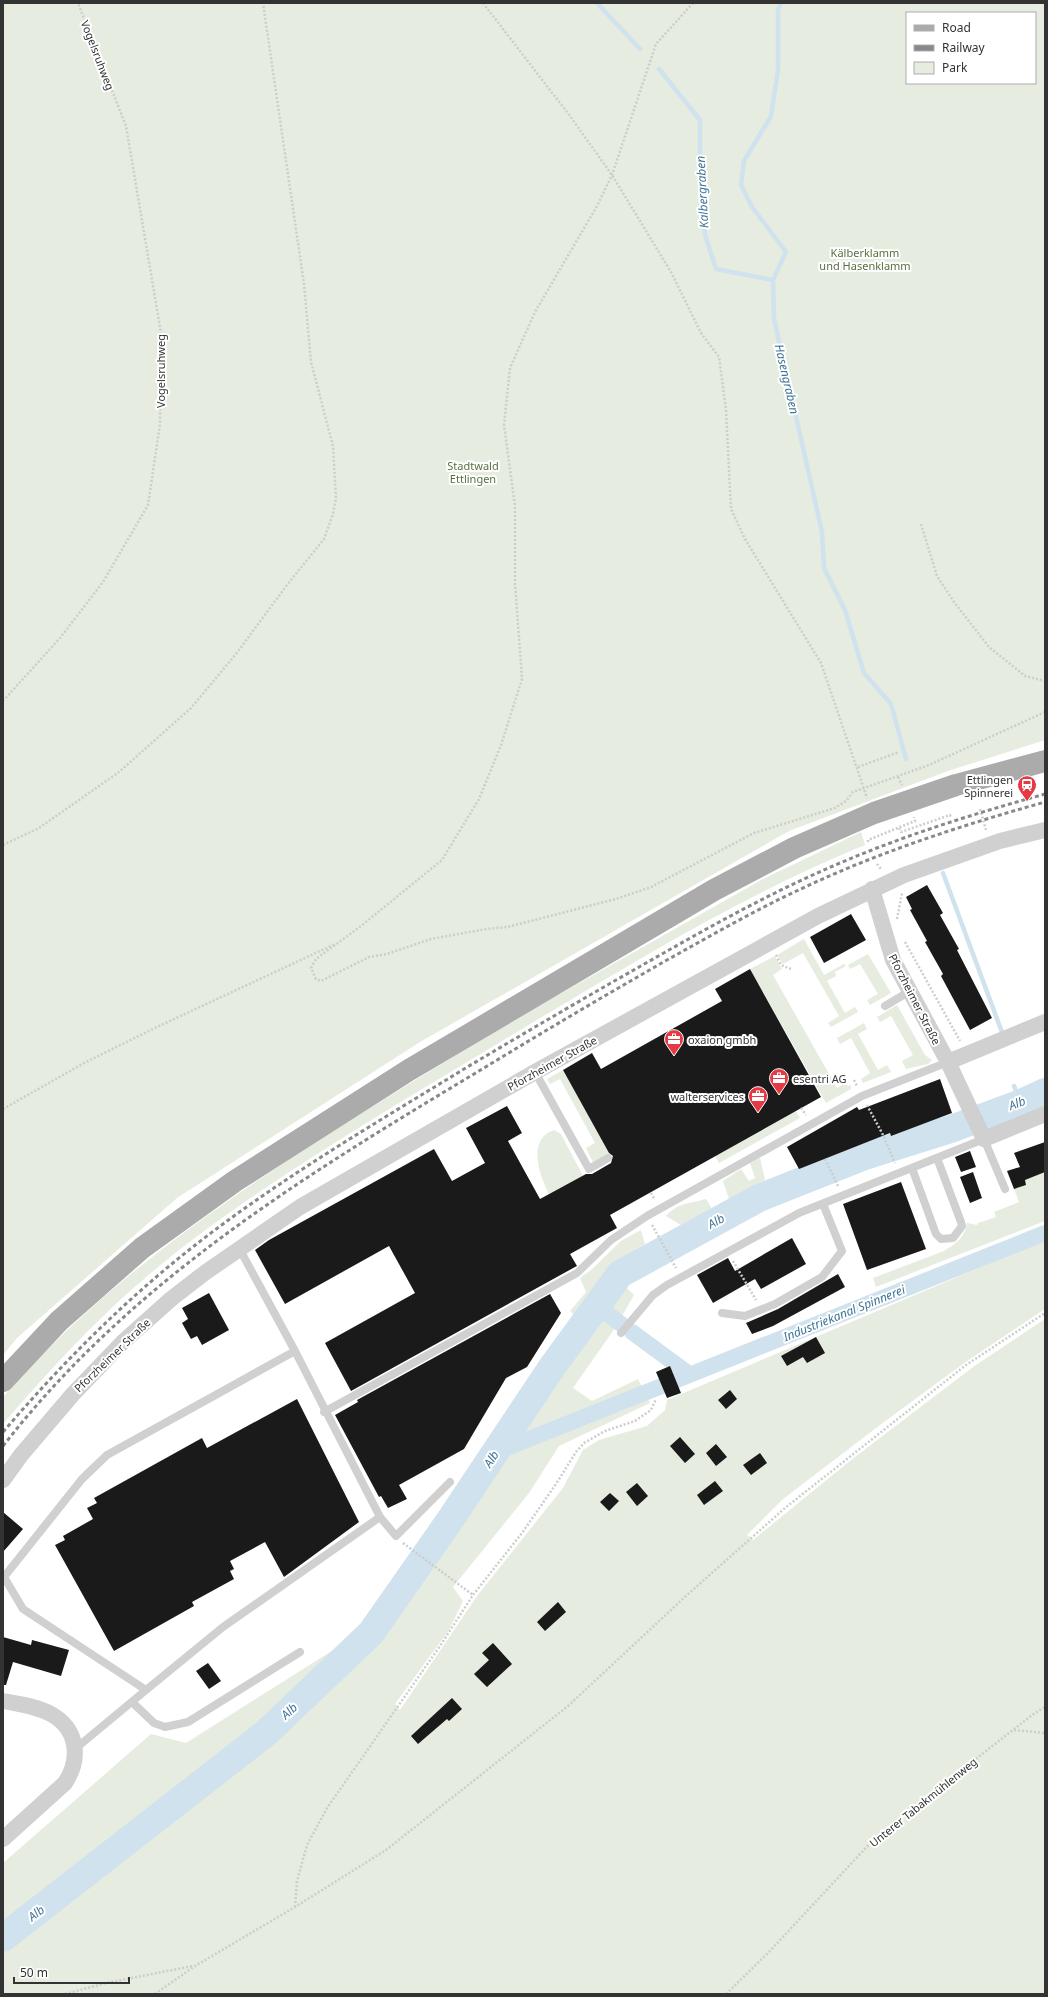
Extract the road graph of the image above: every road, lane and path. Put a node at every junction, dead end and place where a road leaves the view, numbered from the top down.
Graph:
1 (78, 3) edge
2 (263, 3) edge
3 (483, 3) edge
4 (693, 3) edge
5 (612, 175) junction
6 (920, 524) dead end
7 (1045, 681) edge
8 (3, 701) edge
9 (1045, 712) edge
10 (899, 752) dead end
11 (1045, 761) edge
12 (858, 767) junction
13 (898, 776) junction
14 (902, 785) dead end
15 (863, 787) junction
16 (980, 809) dead end
17 (951, 818) dead end
18 (912, 822) dead end
19 (899, 828) junction
20 (1045, 830) edge
21 (987, 832) dead end
22 (868, 842) dead end
23 (3, 845) edge
24 (878, 864) dead end
25 (882, 868) dead end
26 (904, 875) junction
27 (872, 889) junction
28 (896, 925) dead end
29 (903, 938) dead end
30 (342, 941) junction
31 (769, 943) junction
32 (791, 969) dead end
33 (910, 991) junction
34 (885, 1006) dead end
35 (1045, 1022) edge
36 (967, 1054) junction
37 (948, 1062) junction
38 (535, 1072) junction
39 (862, 1096) junction
40 (3, 1109) edge
41 (1045, 1114) edge
42 (982, 1134) junction
43 (893, 1156) dead end
44 (608, 1158) dead end
45 (937, 1158) junction
46 (825, 1159) dead end
47 (912, 1168) junction
48 (833, 1175) dead end
49 (1005, 1189) dead end
50 (823, 1204) junction
51 (647, 1216) junction
52 (239, 1248) junction
53 (728, 1252) junction
54 (670, 1258) dead end
55 (761, 1309) junction
56 (722, 1313) dead end
57 (1045, 1313) edge
58 (621, 1333) dead end
59 (295, 1351) junction
60 (3, 1381) edge
61 (656, 1399) dead end
62 (324, 1412) junction
63 (3, 1480) edge
64 (450, 1482) dead end
65 (380, 1517) junction
66 (415, 1552) dead end
67 (473, 1594) junction
68 (300, 1652) dead end
69 (146, 1690) junction
70 (3, 1702) edge
71 (132, 1702) junction
72 (1045, 1707) edge
73 (1013, 1730) junction
74 (1045, 1733) edge
75 (75, 1749) junction
76 (3, 1839) edge
77 (295, 1907) junction
78 (195, 1966) junction
79 (65, 1994) edge
80 (155, 1994) edge
81 (726, 1994) edge

1 - 8 path, Vogelsruhweg
2 - 23 path
3 - 5 path
4 - 5 path
5 - 12 path
5 - 30 path
6 - 7 path
9 - 13 path
10 - 12 path
11 - 60 main road
12 - 15 path
13 - 14 path
13 - 15 path
15 - 30 path
16 - 21 path
17 - 19 path
18 - 19 path
19 - 22 path
20 - 26 street, Pforzheimer Straße
24 - 25 path
26 - 27 street, Pforzheimer Straße
26 - 28 path
27 - 31 street, Pforzheimer Straße
27 - 33 street, Pforzheimer Straße
29 - 36 path
30 - 40 path
31 - 32 path
31 - 38 street, Pforzheimer Straße
33 - 34 lane
33 - 37 street, Pforzheimer Straße
35 - 36 street
36 - 37 street
37 - 39 lane
37 - 42 street, Pforzheimer Straße
38 - 44 lane
38 - 52 street, Pforzheimer Straße
39 - 43 path
39 - 51 lane
41 - 42 street
42 - 45 lane
42 - 49 lane
45 - 47 lane
45 - 47 lane
46 - 48 path
47 - 50 lane
50 - 53 lane
50 - 55 lane
51 - 54 path
51 - 62 lane
52 - 59 lane
52 - 63 street, Pforzheimer Straße
53 - 55 path
53 - 58 lane
55 - 56 lane
57 - 77 path
59 - 62 lane
59 - 69 lane
61 - 67 path
62 - 65 lane
64 - 65 lane
65 - 69 lane
66 - 67 path
67 - 77 path
68 - 71 lane
69 - 71 lane
70 - 75 street
71 - 75 lane
72 - 73 path, Unterer Tabakmühlenweg
73 - 74 path
73 - 81 path, Unterer Tabakmühlenweg
75 - 76 street
77 - 78 path
78 - 79 path
78 - 80 path

